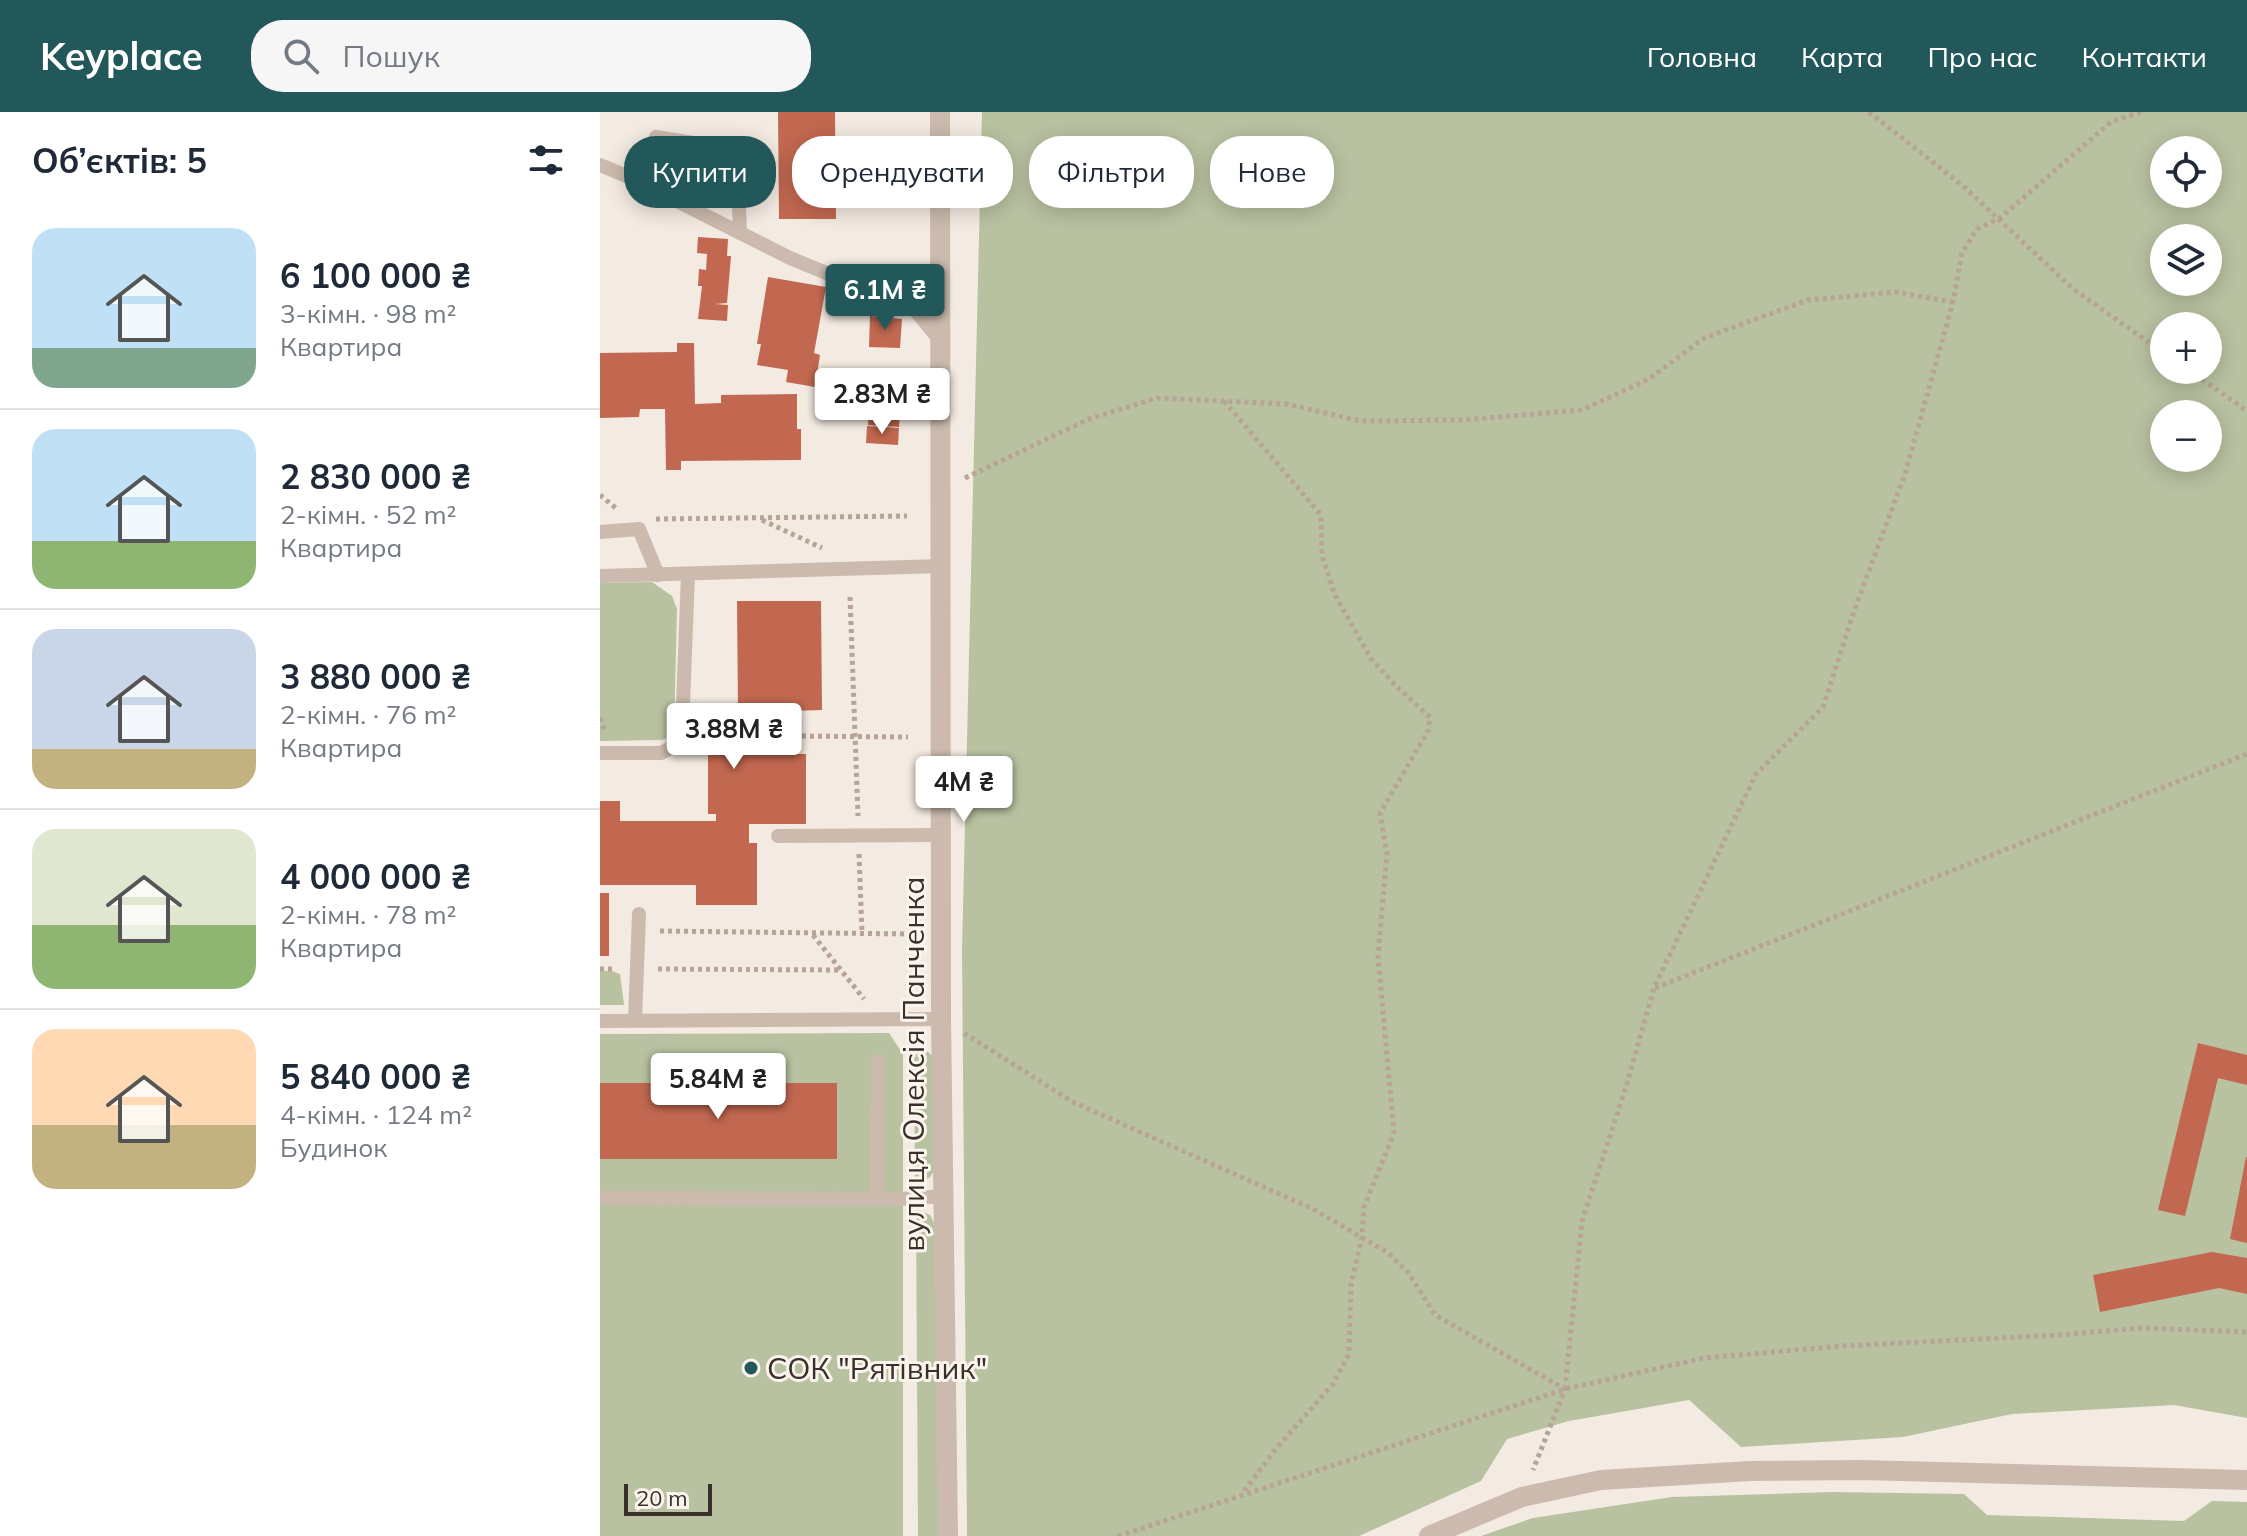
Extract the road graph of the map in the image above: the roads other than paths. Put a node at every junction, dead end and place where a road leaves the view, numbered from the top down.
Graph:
1 (940, 112) edge
2 (600, 165) edge
3 (739, 208) edge
4 (740, 233) junction
5 (939, 339) junction
6 (600, 532) edge
7 (942, 566) junction
8 (688, 574) junction
9 (658, 575) junction
10 (600, 576) edge
11 (600, 753) edge
12 (942, 835) junction
13 (778, 836) dead end
14 (639, 914) dead end
15 (941, 1019) junction
16 (635, 1020) junction
17 (600, 1021) edge
18 (878, 1061) dead end
19 (944, 1196) junction
20 (600, 1198) edge
21 (877, 1199) junction
22 (2247, 1480) edge
23 (948, 1536) edge
24 (1429, 1536) edge

1 - 5 street, вулиця Олексія Панченка
2 - 4 lane
3 - 4 lane
4 - 5 lane
5 - 7 street, вулиця Олексія Панченка
6 - 9 lane
7 - 8 lane
7 - 12 street, вулиця Олексія Панченка
8 - 9 lane
8 - 11 lane
9 - 10 lane
12 - 13 lane
12 - 15 street, вулиця Олексія Панченка
14 - 16 lane
15 - 16 lane
15 - 19 street, вулиця Олексія Панченка
16 - 17 lane
18 - 21 lane
19 - 21 lane
19 - 23 street, вулиця Олексія Панченка
20 - 21 lane
22 - 24 street

